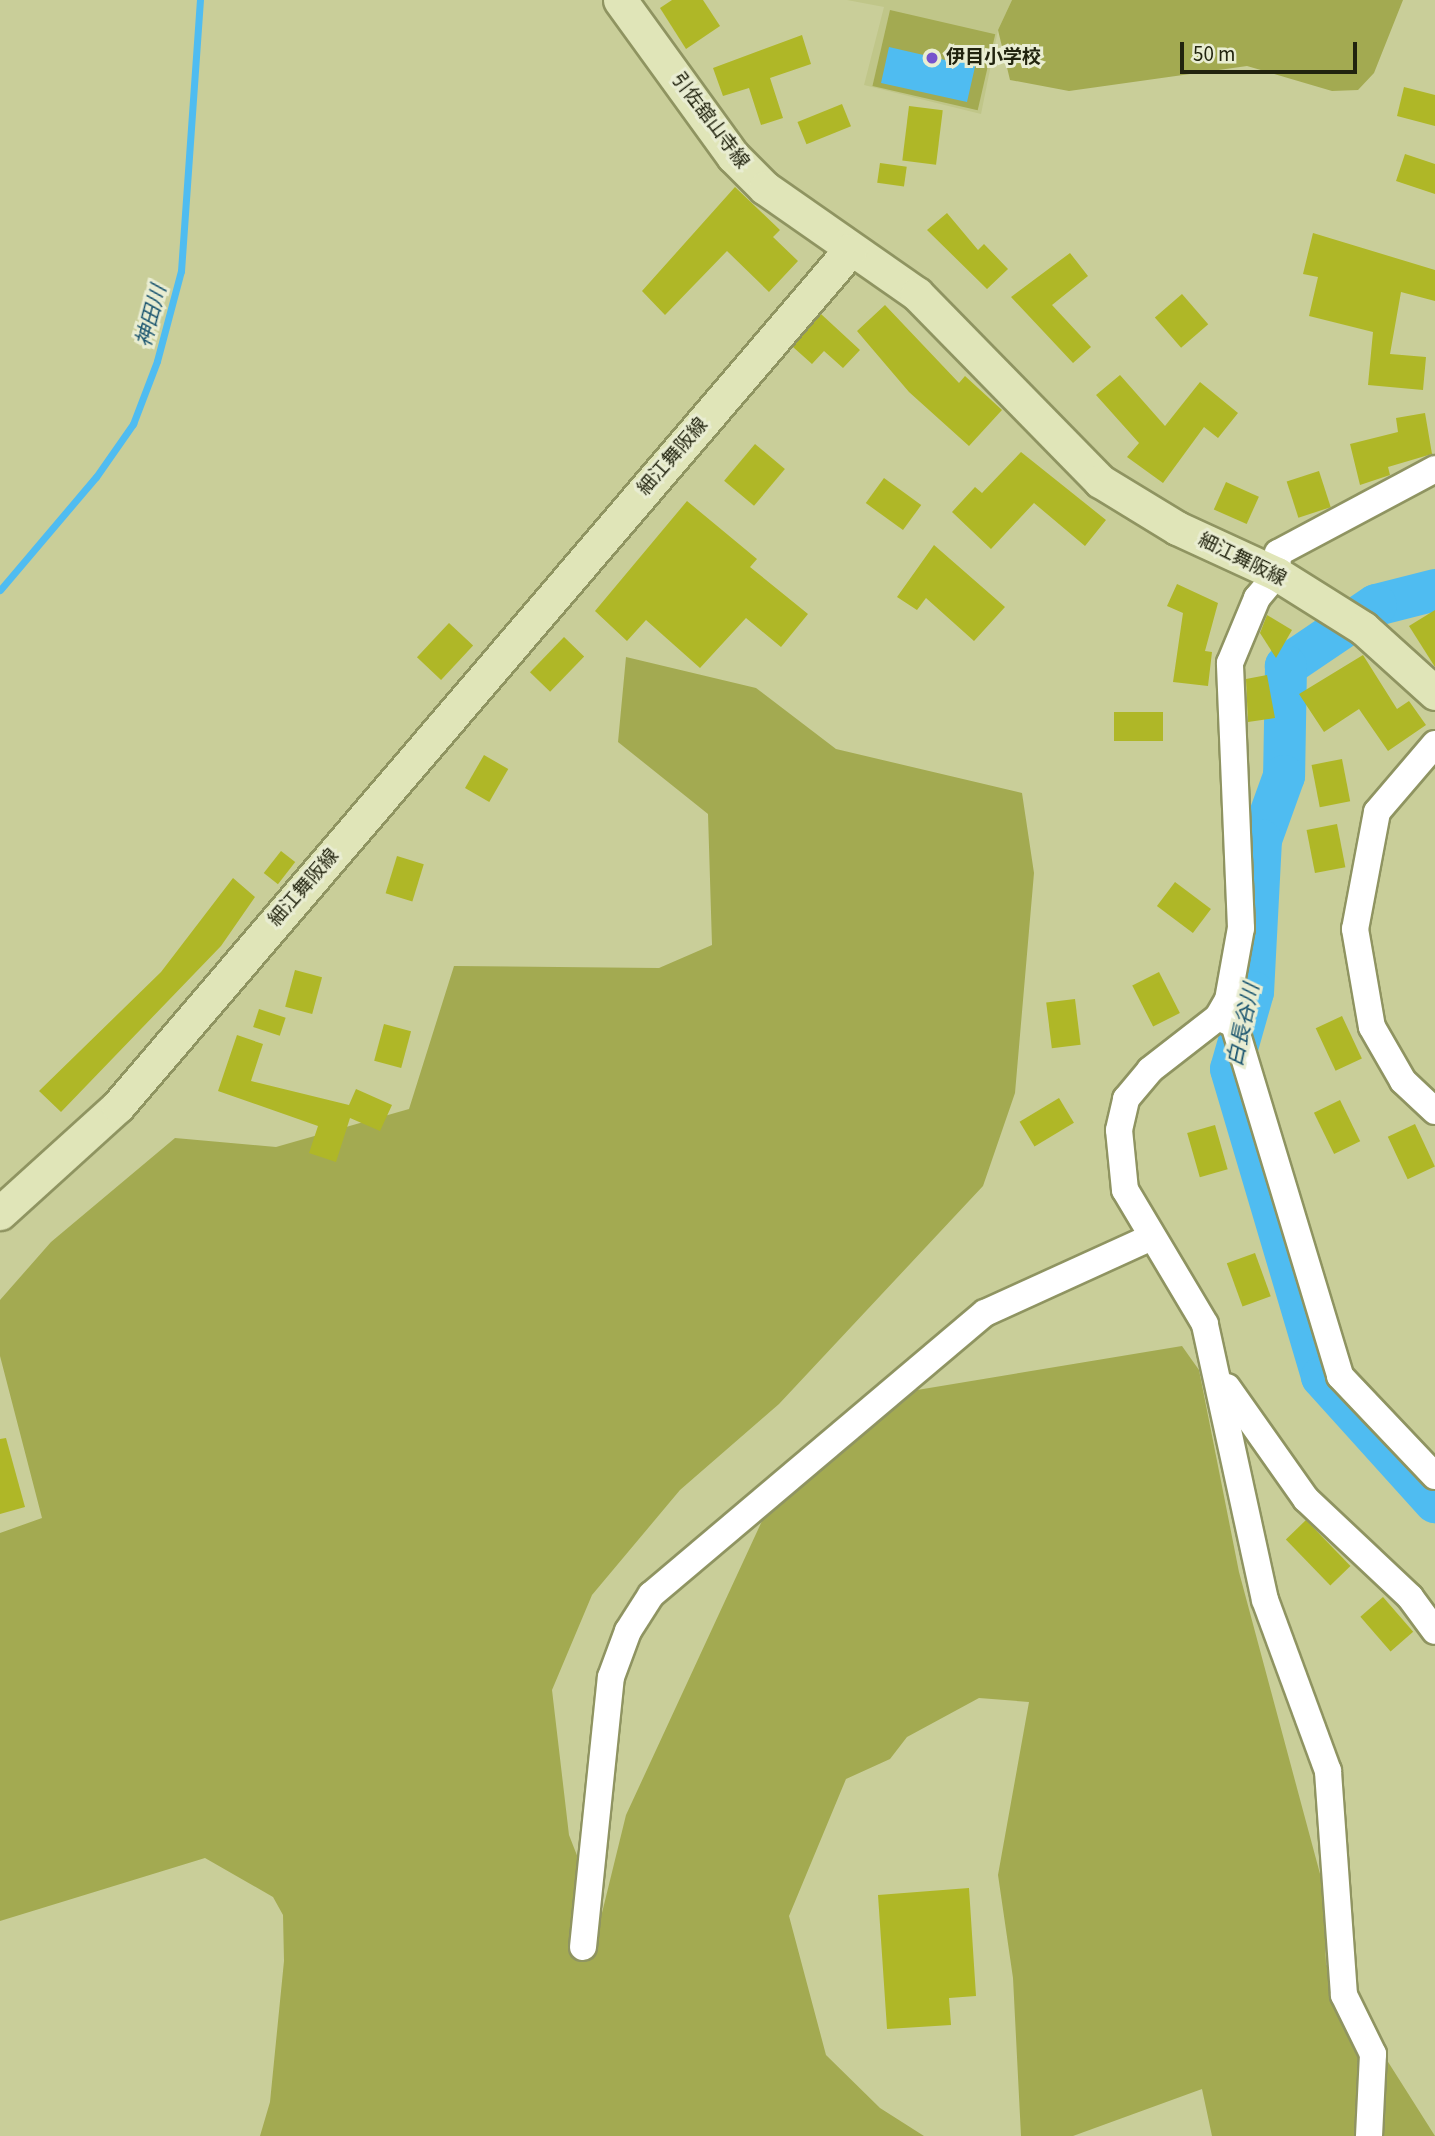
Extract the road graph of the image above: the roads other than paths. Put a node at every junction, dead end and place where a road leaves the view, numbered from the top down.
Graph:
1 (620, 0) edge
2 (850, 250) junction
3 (1435, 469) edge
4 (1277, 574) junction
5 (1435, 692) edge
6 (1435, 744) edge
7 (1217, 1017) junction
8 (1435, 1111) edge
9 (0, 1213) edge
10 (1152, 1237) junction
11 (1222, 1380) junction
12 (1435, 1476) edge
13 (1435, 1631) edge
14 (583, 1947) dead end
15 (1369, 2136) edge

1 - 2 main road, 引佐舘山寺線
2 - 4 main road, 細江舞阪線
2 - 9 main road, 細江舞阪線
3 - 4 street
4 - 5 main road, 細江舞阪線
4 - 7 street
6 - 8 street
7 - 10 street
7 - 12 street
10 - 11 street
10 - 14 street
11 - 13 street
11 - 15 street

